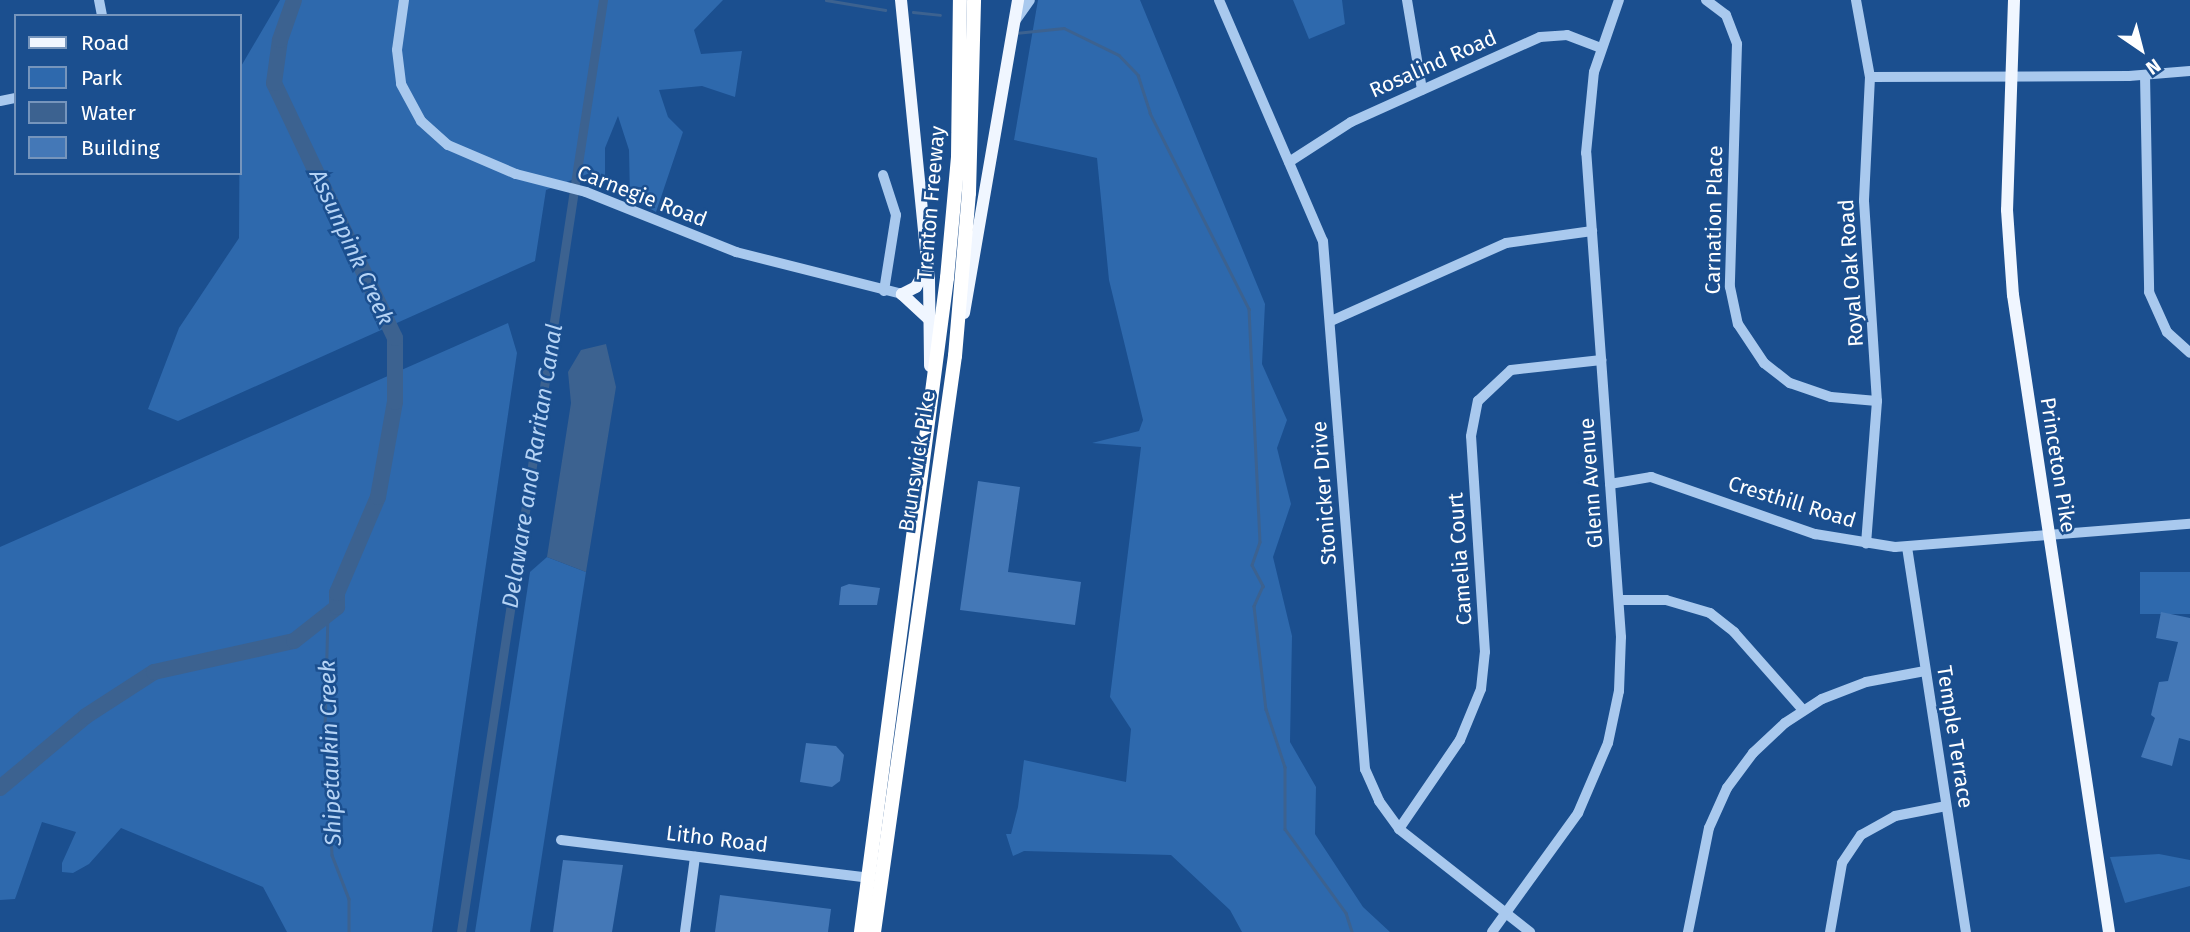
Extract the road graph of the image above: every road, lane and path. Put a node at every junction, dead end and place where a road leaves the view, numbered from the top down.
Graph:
1 (404, 0) edge
2 (901, 0) edge
3 (960, 0) edge
4 (974, 0) edge
5 (1018, 0) edge
6 (1030, 0) edge
7 (1219, 0) edge
8 (1407, 0) edge
9 (1619, 0) edge
10 (1706, 0) edge
11 (1856, 0) edge
12 (2014, 0) edge
13 (1016, 23) junction
14 (1601, 48) junction
15 (2190, 71) edge
16 (2011, 73) junction
17 (2144, 75) junction
18 (1870, 77) junction
19 (1422, 90) junction
20 (1289, 162) junction
21 (883, 175) dead end
22 (1592, 231) junction
23 (928, 266) junction
24 (884, 291) junction
25 (902, 294) junction
26 (930, 320) junction
27 (1331, 321) junction
28 (2190, 353) edge
29 (955, 356) junction
30 (1601, 360) junction
31 (1877, 401) junction
32 (931, 409) junction
33 (1610, 484) junction
34 (2190, 524) edge
35 (2049, 533) junction
36 (1866, 544) junction
37 (1907, 547) junction
38 (1619, 600) junction
39 (1926, 671) junction
40 (1803, 710) junction
41 (1946, 806) junction
42 (1399, 829) junction
43 (561, 840) dead end
44 (695, 857) junction
45 (869, 878) junction
46 (1506, 913) junction
47 (685, 932) edge
48 (861, 932) edge
49 (874, 932) edge
50 (1492, 932) edge
51 (1530, 932) edge
52 (1688, 932) edge
53 (1830, 932) edge
54 (1966, 932) edge
55 (2109, 932) edge

1 - 24 street, Carnegie Road
2 - 23 main road, Brunswick Pike
3 - 32 highway, Trenton Freeway
4 - 29 highway, Trenton Freeway
5 - 13 main road, Brunswick Pike
6 - 13 street
7 - 20 street, Stonicker Drive
8 - 19 street
9 - 14 street, Glenn Avenue
10 - 31 street, Carnation Place
11 - 18 street, Royal Oak Road
12 - 16 main road, Princeton Pike
13 - 29 main road, Brunswick Pike
14 - 19 street, Rosalind Road
14 - 22 street, Glenn Avenue
15 - 17 street
16 - 17 street
16 - 18 street
16 - 35 main road, Princeton Pike
17 - 28 street
18 - 31 street, Royal Oak Road
19 - 20 street, Rosalind Road
20 - 27 street, Stonicker Drive
21 - 24 street
22 - 27 street
22 - 30 street, Glenn Avenue
23 - 25 main road
23 - 26 main road, Brunswick Pike
24 - 25 street, Carnegie Road
25 - 26 main road
26 - 32 main road, Brunswick Pike
27 - 42 street, Stonicker Drive
29 - 49 highway, Brunswick Pike
30 - 33 street, Glenn Avenue
30 - 42 street, Camelia Court
31 - 36 street, Royal Oak Road
32 - 45 highway, Brunswick Pike
33 - 36 street, Cresthill Road
33 - 38 street, Glenn Avenue
34 - 35 street, Cresthill Road
35 - 37 street, Cresthill Road
35 - 55 main road, Princeton Pike
36 - 37 street, Cresthill Road
37 - 39 street, Temple Terrace
38 - 40 street
38 - 46 street, Glenn Avenue
39 - 40 street
39 - 41 street, Temple Terrace
40 - 52 street
41 - 53 street
41 - 54 street, Temple Terrace
42 - 46 street, Stonicker Drive
43 - 44 street, Litho Road
44 - 45 street, Litho Road
44 - 47 street
45 - 48 highway, Brunswick Pike
46 - 50 street, Glenn Avenue
46 - 51 street, Stonicker Drive

